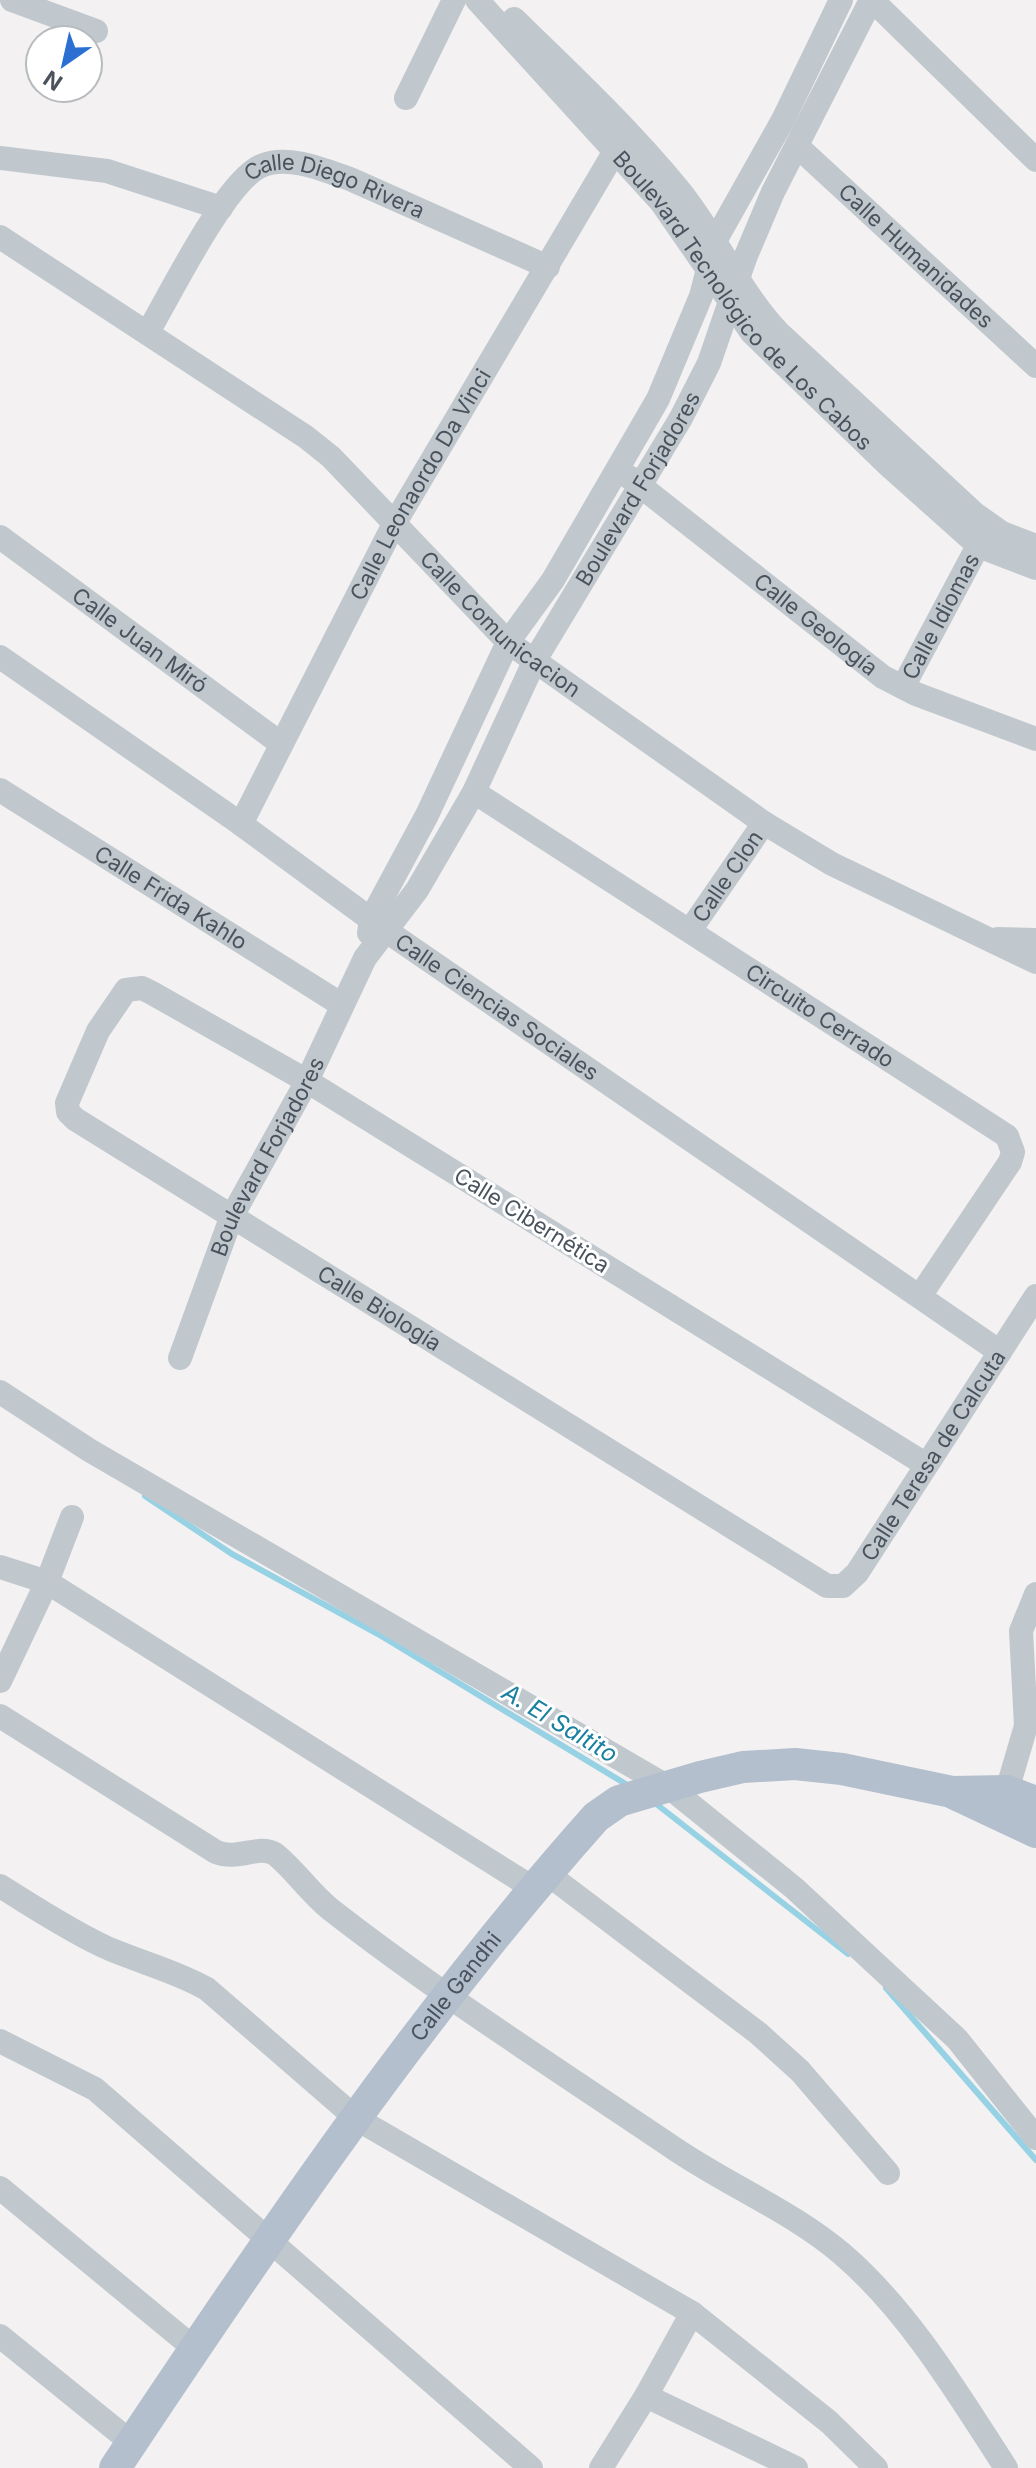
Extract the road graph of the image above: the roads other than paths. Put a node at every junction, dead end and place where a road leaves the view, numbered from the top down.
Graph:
1 (12, 0) edge
2 (454, 0) edge
3 (477, 0) edge
4 (494, 0) edge
5 (841, 0) edge
6 (871, 0) edge
7 (77, 24) edge
8 (406, 98) dead end
9 (797, 146) junction
10 (615, 151) junction
11 (0, 158) edge
12 (1036, 160) edge
13 (221, 208) junction
14 (716, 239) junction
15 (2, 241) edge
16 (548, 267) junction
17 (709, 269) junction
18 (740, 279) junction
19 (732, 304) junction
20 (148, 332) junction
21 (1036, 366) edge
22 (619, 467) junction
23 (641, 489) junction
24 (393, 526) junction
25 (0, 537) edge
26 (979, 544) junction
27 (1036, 546) edge
28 (1036, 568) edge
29 (508, 642) junction
30 (0, 659) edge
31 (535, 660) junction
32 (903, 687) junction
33 (1036, 739) edge
34 (280, 743) junction
35 (0, 790) edge
36 (474, 792) junction
37 (764, 823) junction
38 (241, 824) junction
39 (379, 926) junction
40 (691, 929) junction
41 (992, 939) junction
42 (1036, 940) edge
43 (1036, 962) edge
44 (133, 987) joint
45 (342, 1005) junction
46 (307, 1081) junction
47 (231, 1218) junction
48 (920, 1296) junction
49 (1036, 1296) edge
50 (1000, 1352) junction
51 (180, 1358) dead end
52 (0, 1392) edge
53 (925, 1464) junction
54 (72, 1517) dead end
55 (0, 1567) edge
56 (815, 1580) joint
57 (47, 1582) junction
58 (1036, 1594) edge
59 (0, 1681) edge
60 (0, 1716) edge
61 (670, 1788) junction
62 (1014, 1803) edge
63 (1036, 1832) edge
64 (542, 1882) junction
65 (0, 1886) edge
66 (450, 1994) junction
67 (0, 2041) edge
68 (357, 2119) junction
69 (1036, 2138) edge
70 (888, 2173) dead end
71 (0, 2188) edge
72 (268, 2243) junction
73 (692, 2313) junction
74 (0, 2336) edge
75 (195, 2349) junction
76 (646, 2396) junction
77 (123, 2455) edge
78 (531, 2468) edge
79 (601, 2468) edge
80 (796, 2468) edge
81 (876, 2468) edge
82 (1006, 2468) edge

1 - 7 street
2 - 8 street
3 - 10 street, Boulevard Tecnológico de Los Cabos
4 - 14 street, Boulevard Tecnológico de Los Cabos
5 - 14 street, Boulevard Forjadores
6 - 9 street, Boulevard Forjadores
6 - 12 street
9 - 18 street, Boulevard Forjadores
9 - 21 street, Calle Humanidades
10 - 16 street, Calle Leonaordo Da Vinci
10 - 17 street, Boulevard Tecnológico de Los Cabos
11 - 13 street
13 - 16 street, Calle Diego Rivera
13 - 20 street, Calle Diego Rivera
14 - 17 street, Boulevard Forjadores
14 - 18 street, Boulevard Tecnológico de Los Cabos
15 - 20 street, Calle Comunicacion
16 - 24 street, Calle Leonaordo Da Vinci
17 - 19 street, Boulevard Tecnológico de Los Cabos
17 - 22 street, Boulevard Forjadores
18 - 19 street, Boulevard Forjadores
18 - 27 street, Boulevard Tecnológico de Los Cabos
19 - 23 street, Boulevard Forjadores
19 - 26 street, Boulevard Tecnológico de Los Cabos
20 - 24 street, Calle Comunicacion
22 - 23 street, Calle Geología
22 - 29 street, Boulevard Forjadores
23 - 31 street, Boulevard Forjadores
23 - 32 street, Calle Geología
24 - 29 street, Calle Comunicacion
24 - 34 street, Calle Leonaordo Da Vinci
25 - 34 street, Calle Juan Miró
26 - 28 street, Boulevard Tecnológico de Los Cabos
26 - 32 street, Calle Idiomas
29 - 31 street, Calle Comunicacion
29 - 39 street, Boulevard Forjadores
30 - 38 street, Calle Ciencias Sociales
31 - 36 street, Boulevard Forjadores
31 - 37 street, Calle Comunicacion
32 - 33 street, Calle Geología
34 - 38 street, Calle Leonaordo Da Vinci
35 - 45 street, Calle Frida Kahlo
36 - 39 street, Boulevard Forjadores
36 - 40 street, Circuito Cerrado
37 - 40 street, Calle Clon
37 - 41 street, Calle Comunicacion
38 - 39 street, Calle Ciencias Sociales
39 - 45 street, Boulevard Forjadores
39 - 48 street, Calle Ciencias Sociales
40 - 48 street, Circuito Cerrado
41 - 42 street
41 - 43 street, Calle Comunicacion
44 - 46 street, Calle Cibernética
44 - 47 street, Calle Biología
45 - 46 street, Boulevard Forjadores
46 - 47 street, Boulevard Forjadores
46 - 53 street, Calle Cibernética
47 - 51 street, Boulevard Forjadores
47 - 56 street, Calle Biología
48 - 50 street, Calle Ciencias Sociales
49 - 50 street, Calle Teresa de Calcuta
50 - 53 street, Calle Teresa de Calcuta
52 - 61 street
53 - 56 street, Calle Teresa de Calcuta
54 - 57 street
55 - 57 street
57 - 59 street
57 - 64 street
58 - 62 street
60 - 66 street
61 - 62 main road, Calle Gandhi
61 - 64 main road, Calle Gandhi
61 - 69 street
62 - 63 main road, Calle Gandhi
64 - 66 main road, Calle Gandhi
64 - 70 street
65 - 68 street
66 - 68 main road, Calle Gandhi
66 - 82 street
67 - 72 street
68 - 72 main road, Calle Gandhi
68 - 73 street
71 - 75 street
72 - 75 main road, Calle Gandhi
72 - 78 street
73 - 76 street
73 - 81 street
74 - 77 street
75 - 77 main road, Calle Gandhi
76 - 79 street
76 - 80 street

